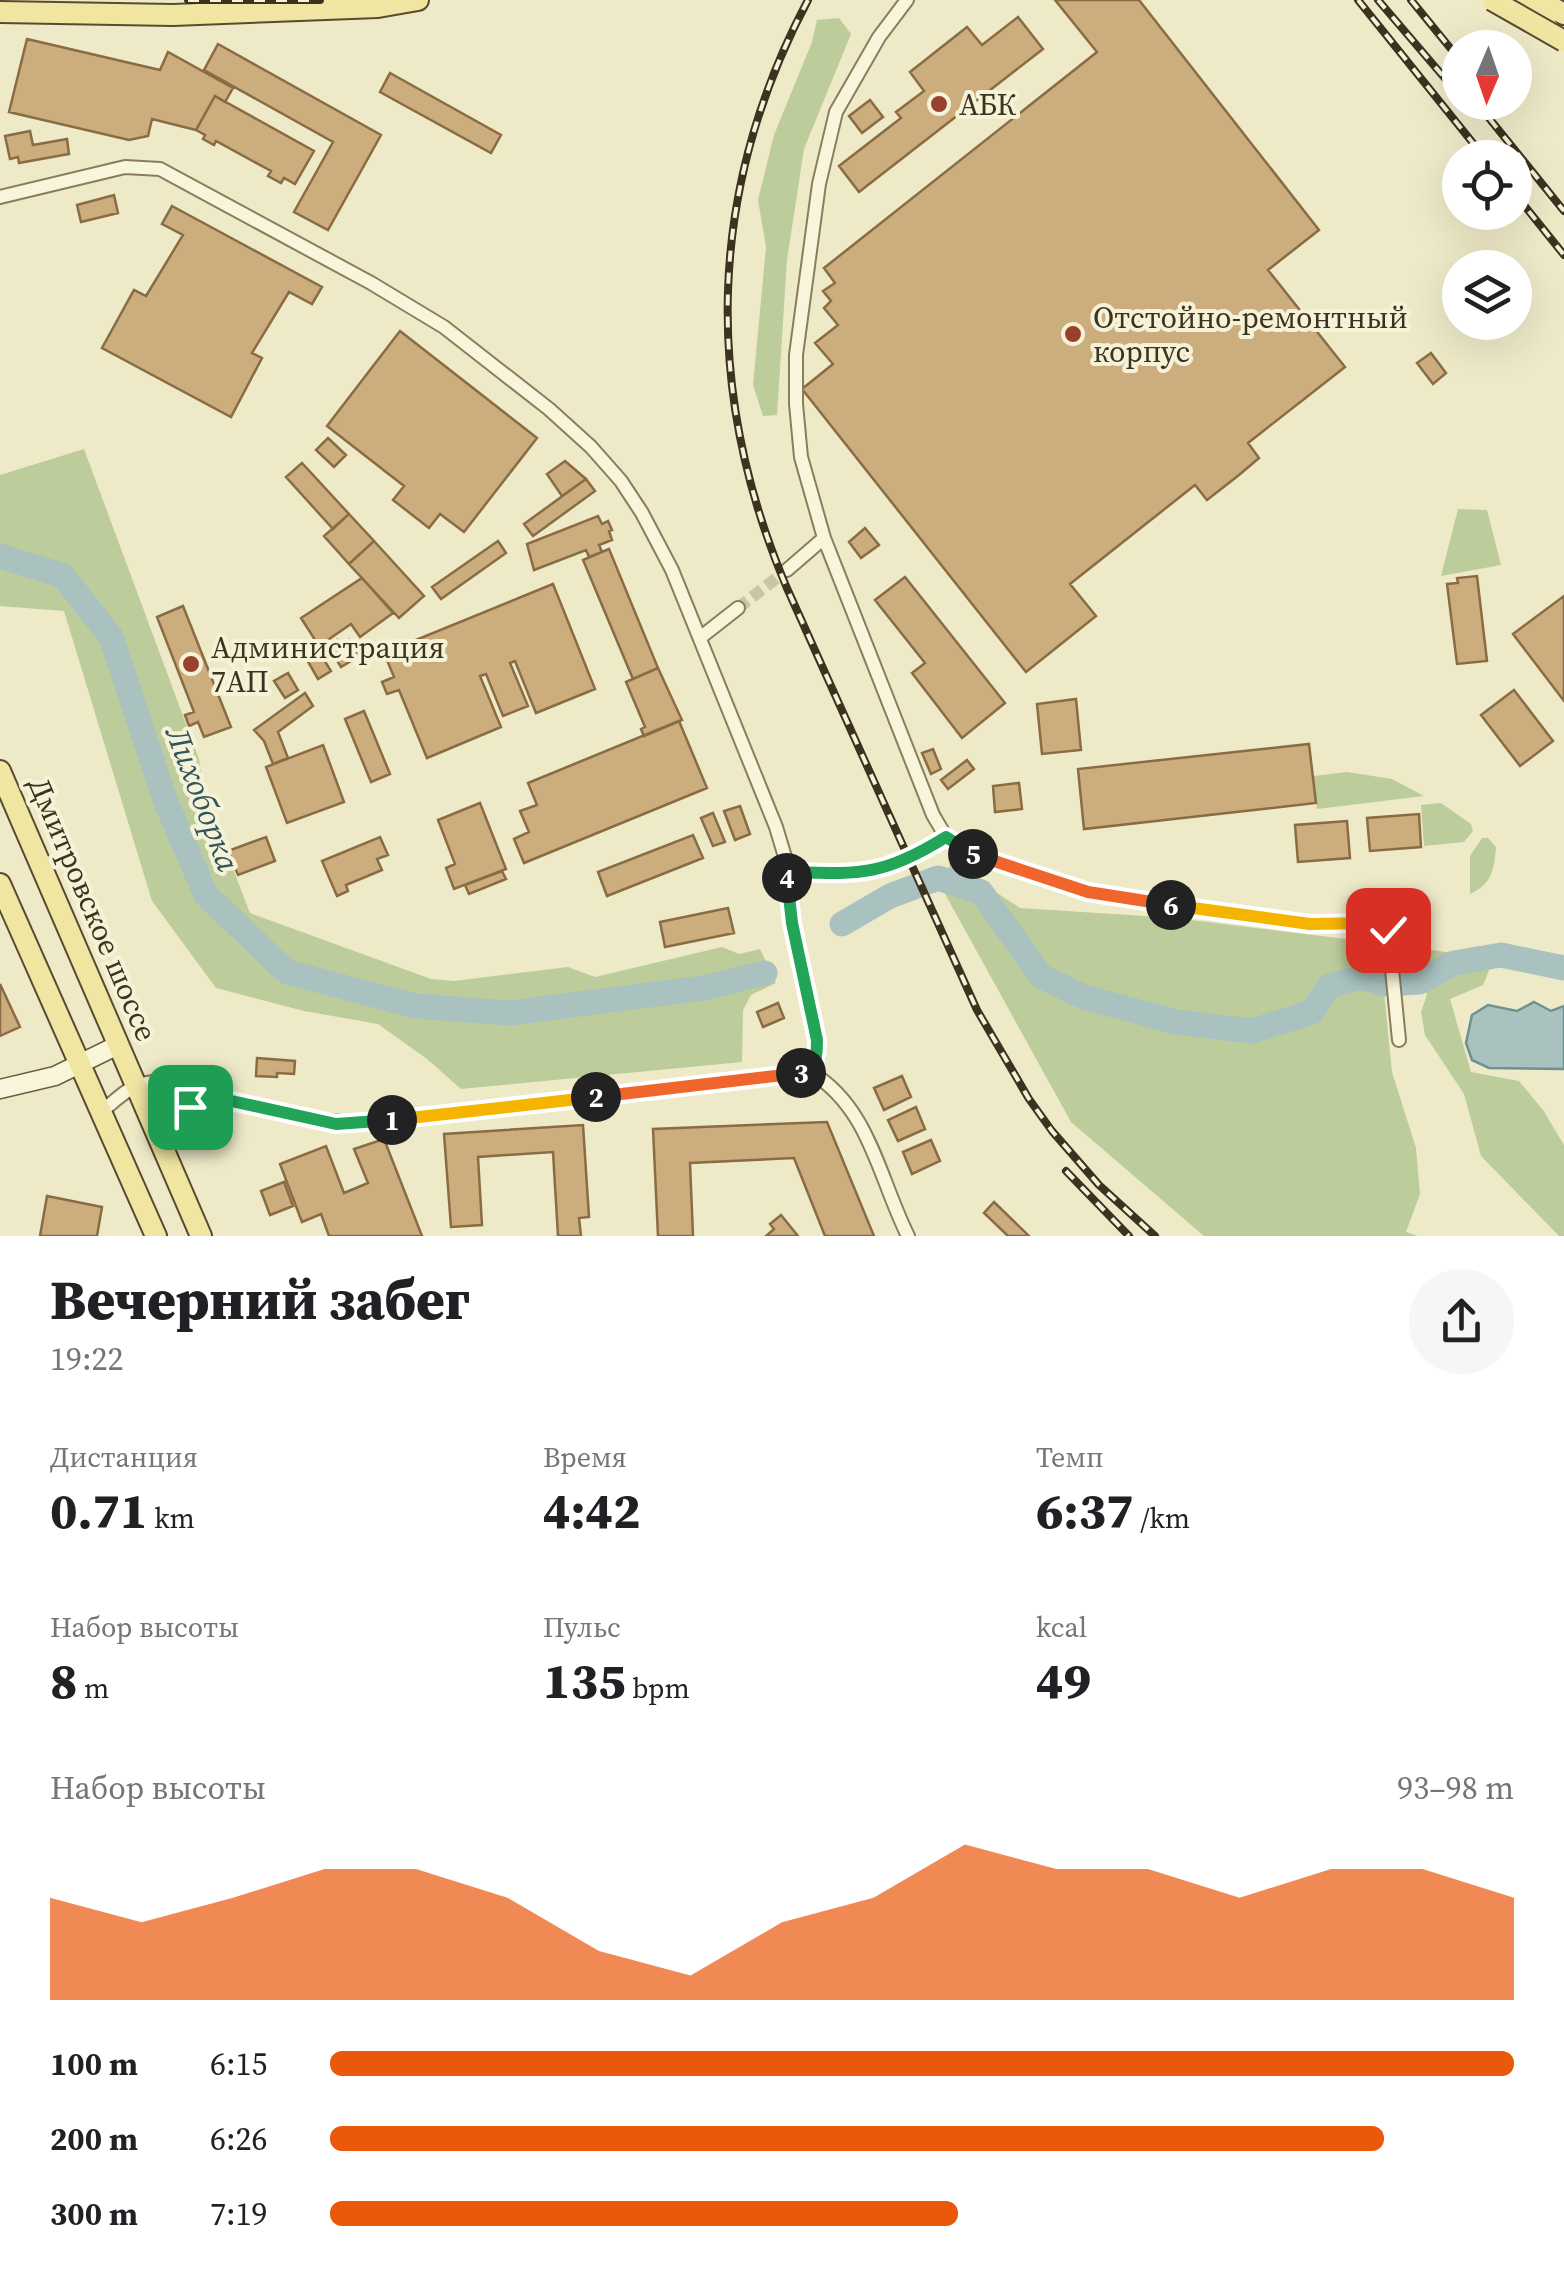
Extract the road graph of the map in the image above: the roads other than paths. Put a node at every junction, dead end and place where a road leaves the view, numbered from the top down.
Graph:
1 (418, 0) edge
2 (907, 0) edge
3 (1492, 0) edge
4 (1525, 0) edge
5 (1539, 0) edge
6 (0, 12) edge
7 (1564, 14) edge
8 (1564, 44) edge
9 (0, 197) edge
10 (824, 538) junction
11 (787, 570) tunnel mouth
12 (738, 608) tunnel mouth
13 (701, 637) junction
14 (0, 771) edge
15 (946, 837) junction
16 (786, 872) junction
17 (0, 884) edge
18 (1399, 1040) dead end
19 (118, 1045) junction
20 (81, 1066) junction
21 (809, 1070) junction
22 (137, 1085) junction
23 (0, 1088) edge
24 (218, 1098) junction
25 (102, 1110) junction
26 (166, 1152) junction
27 (156, 1236) edge
28 (201, 1236) edge
29 (908, 1236) edge

1 - 6 main road
2 - 10 street
3 - 8 main road, bridge
4 - 8 main road
5 - 7 main road
9 - 13 street
10 - 11 street
10 - 15 street
12 - 13 street
13 - 16 street
14 - 19 main road, Дмитровское шоссе
15 - 16 street
15 - 18 street
16 - 21 street
17 - 20 main road
19 - 20 main road
19 - 22 main road, Дмитровское шоссе
20 - 23 main road
20 - 25 main road
21 - 24 street
21 - 29 street
22 - 24 street
22 - 25 street
22 - 26 main road, Дмитровское шоссе
24 - 26 street
25 - 27 main road
26 - 28 main road, Дмитровское шоссе

